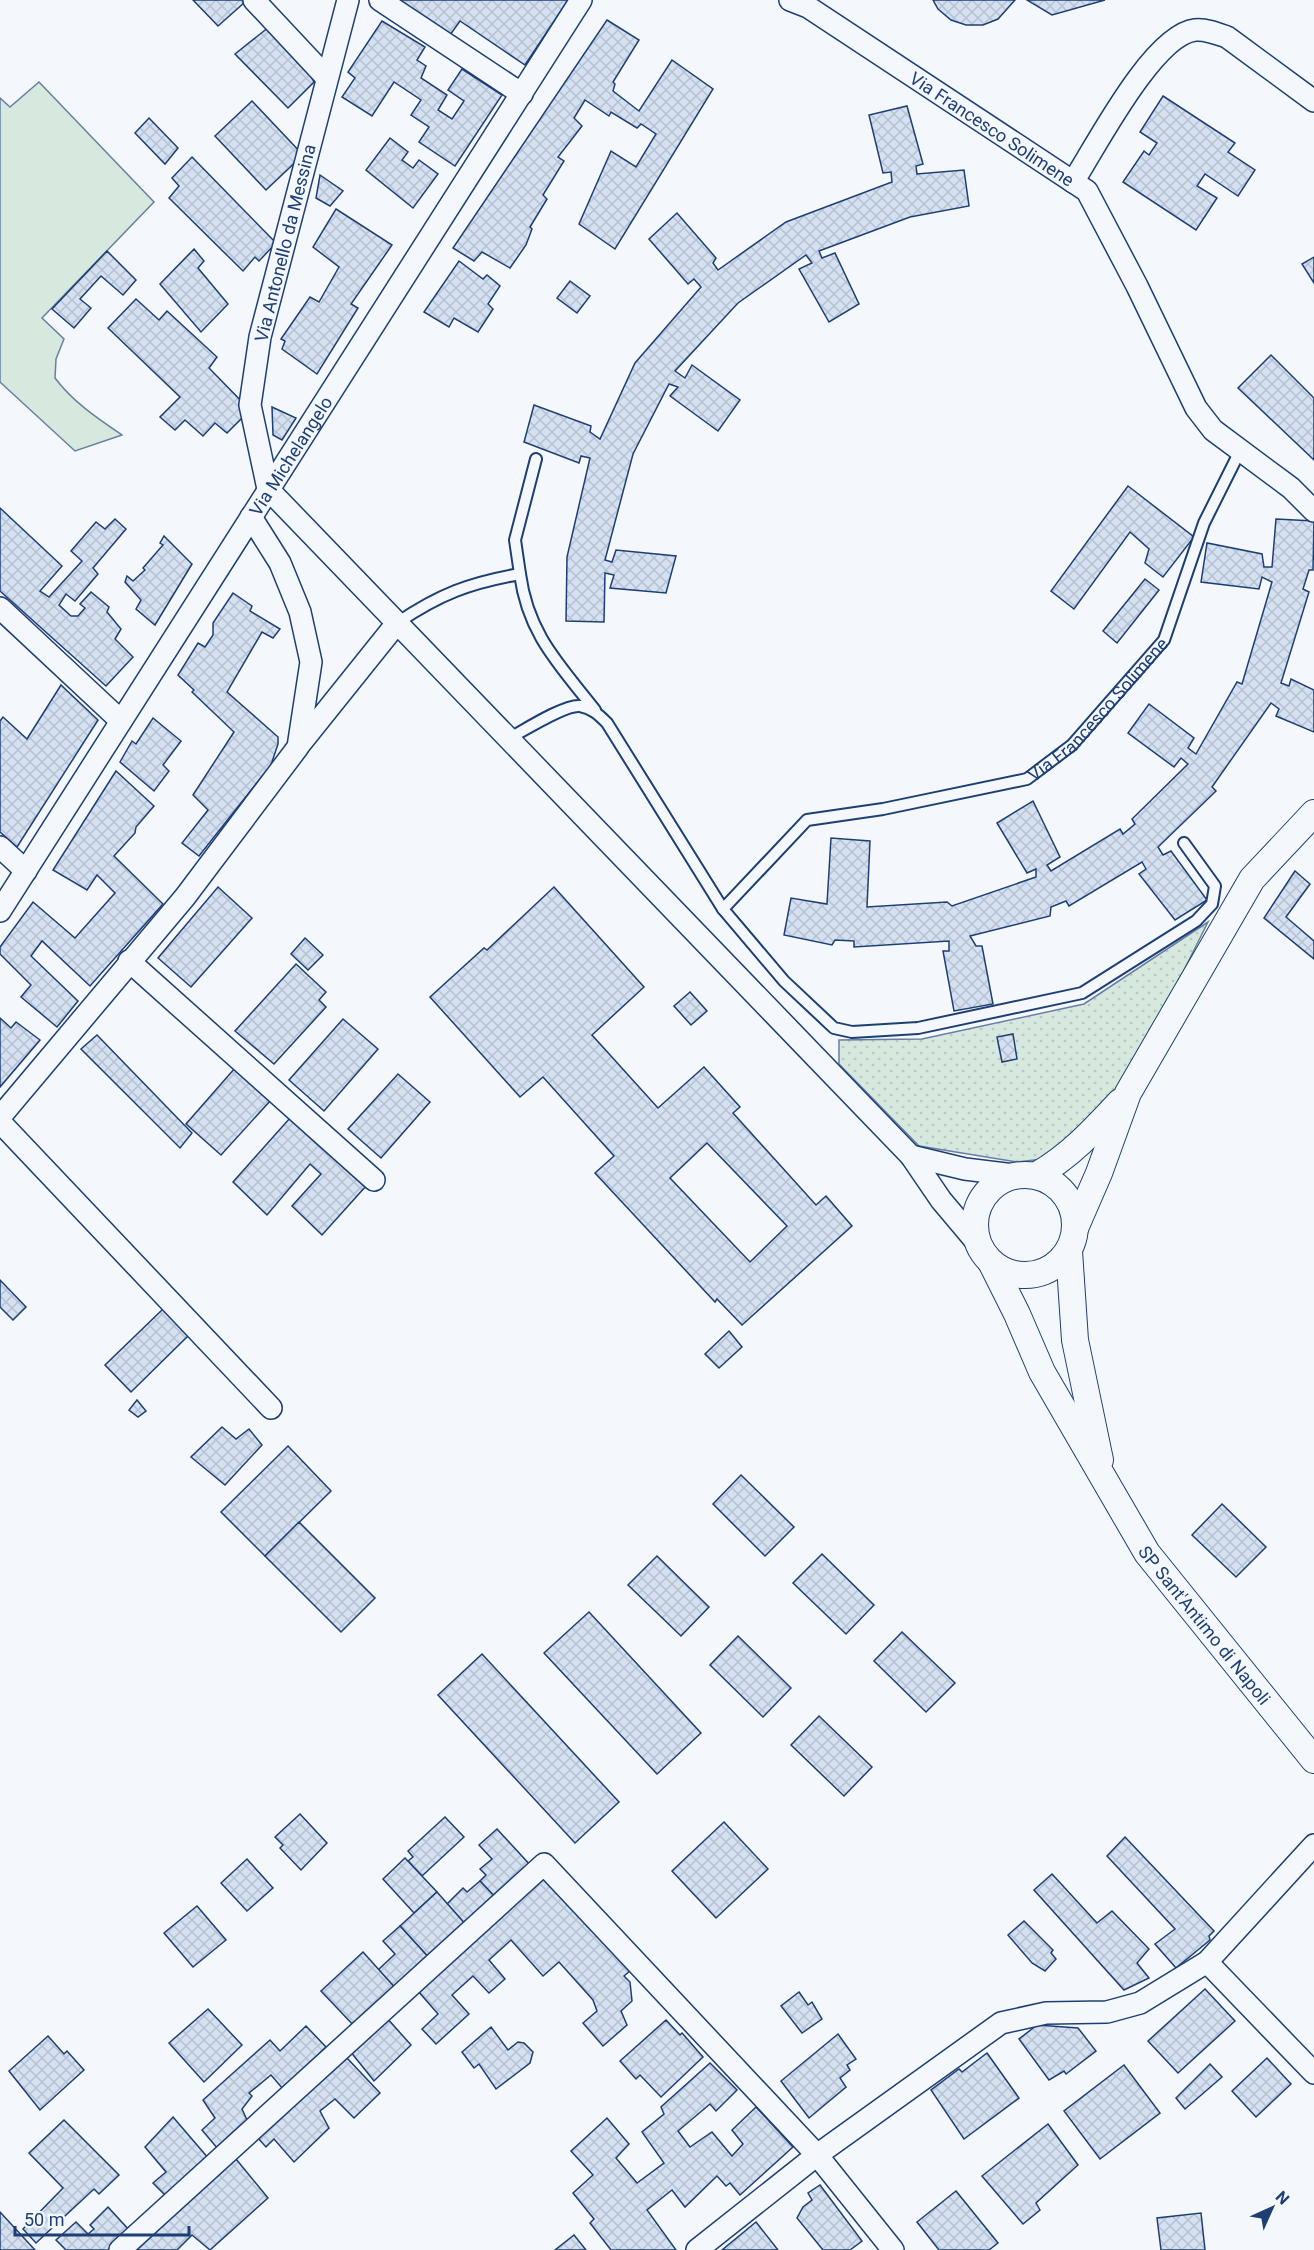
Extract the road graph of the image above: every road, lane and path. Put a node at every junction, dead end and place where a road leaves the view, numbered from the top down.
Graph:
1 (254, 0) edge
2 (348, 0) edge
3 (380, 0) edge
4 (581, 0) edge
5 (790, 0) edge
6 (327, 78) junction
7 (522, 94) junction
8 (1314, 101) edge
9 (1073, 182) junction
10 (1240, 451) junction
11 (536, 459) dead end
12 (268, 489) junction
13 (1314, 511) edge
14 (251, 517) junction
15 (520, 574) junction
16 (0, 608) edge
17 (396, 623) junction
18 (596, 712) junction
19 (121, 721) junction
20 (508, 739) junction
21 (298, 747) junction
22 (1314, 813) edge
23 (1184, 843) dead end
24 (0, 847) edge
25 (26, 871) junction
26 (723, 909) junction
27 (0, 911) edge
28 (129, 961) junction
29 (1128, 1093) junction
30 (0, 1117) edge
31 (0, 1122) edge
32 (912, 1156) junction
33 (1025, 1175) junction
34 (374, 1180) dead end
35 (1076, 1226) junction
36 (1069, 1251) junction
37 (984, 1253) junction
38 (272, 1408) dead end
39 (1105, 1484) junction
40 (1314, 1760) edge
41 (1314, 1845) edge
42 (1207, 1962) junction
43 (1314, 2073) edge
44 (817, 2155) junction
45 (120, 2250) edge
46 (697, 2250) edge
47 (892, 2250) edge

1 - 6 street
2 - 6 street, Via Antonello da Messina
3 - 7 street
4 - 7 street, Via Michelangelo
5 - 9 street, Via Francesco Solimene
6 - 12 street, Via Antonello da Messina
7 - 12 street, Via Michelangelo
8 - 9 street
9 - 10 street, Via Francesco Solimene
10 - 13 street, Via Francesco Solimene
10 - 26 lane, Via Francesco Solimene
11 - 15 lane
12 - 14 street, Via Michelangelo
12 - 17 street
14 - 19 street, Via Michelangelo
14 - 21 street
15 - 17 lane
15 - 18 lane
16 - 19 street
17 - 20 street
17 - 21 street
18 - 20 lane
18 - 26 lane
19 - 25 street, Via Michelangelo
20 - 32 street
21 - 28 street
22 - 29 street
23 - 26 lane
24 - 25 street
25 - 27 street, Via Michelangelo
28 - 30 street
28 - 34 street
29 - 33 street
29 - 35 street
31 - 38 street
32 - 33 street
32 - 37 street
33 - 35 street
33 - 37 street
35 - 36 street
36 - 37 street
36 - 39 street, SP Sant'Antimo di Napoli
37 - 39 street, SP Sant'Antimo di Napoli
39 - 40 street, SP Sant'Antimo di Napoli
41 - 42 street
42 - 43 street
42 - 44 street
44 - 45 street
44 - 46 street
44 - 47 street

